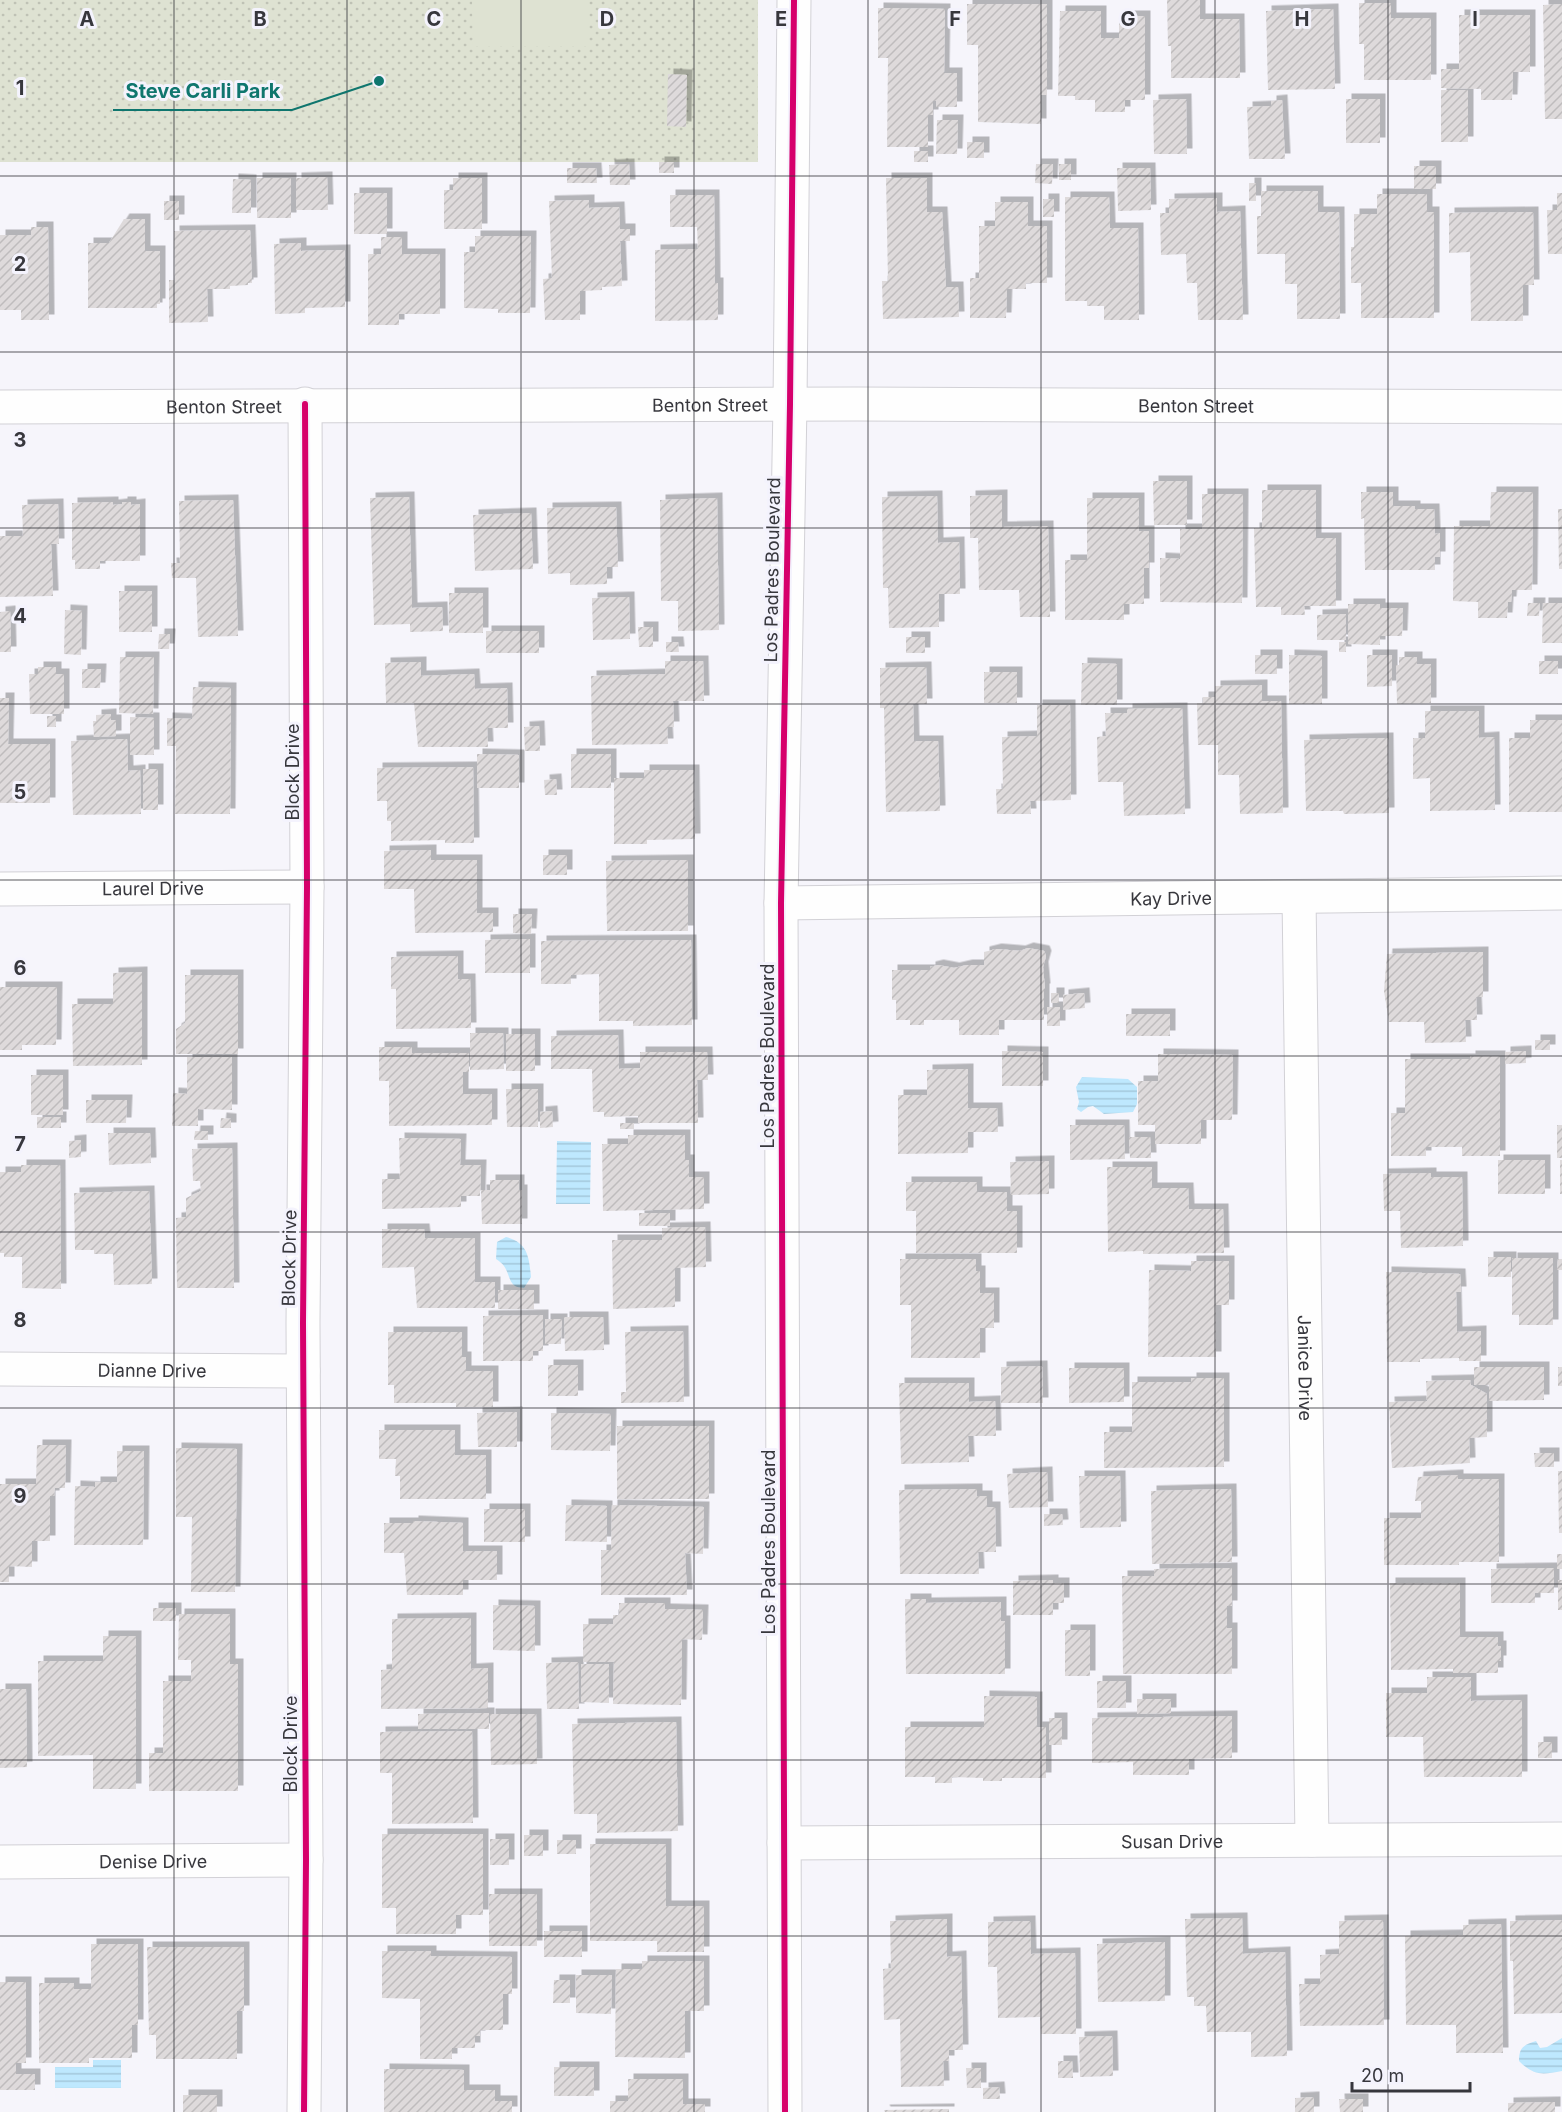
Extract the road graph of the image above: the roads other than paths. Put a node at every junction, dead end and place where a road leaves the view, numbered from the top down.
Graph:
1 (794, 0) edge
2 (305, 404) junction
3 (790, 404) junction
4 (0, 406) edge
5 (1562, 407) edge
6 (308, 887) junction
7 (0, 889) edge
8 (1562, 894) edge
9 (1299, 897) junction
10 (781, 903) junction
11 (0, 1370) edge
12 (303, 1371) junction
13 (1562, 1839) edge
14 (1312, 1840) junction
15 (784, 1843) junction
16 (306, 1860) junction
17 (0, 1862) edge
18 (304, 2112) edge
19 (785, 2112) edge

1 - 3 street, Los Padres Boulevard
2 - 3 street, Benton Street
2 - 4 street, Benton Street
2 - 6 street, Block Drive
3 - 5 street, Benton Street
3 - 10 street, Los Padres Boulevard
6 - 7 street, Laurel Drive
6 - 12 street, Block Drive
8 - 9 street, Kay Drive
9 - 10 street, Kay Drive
9 - 14 street, Janice Drive
10 - 15 street, Los Padres Boulevard
11 - 12 street, Dianne Drive
12 - 16 street, Block Drive
13 - 14 street, Susan Drive
14 - 15 street, Susan Drive
15 - 19 street, Los Padres Boulevard
16 - 17 street, Denise Drive
16 - 18 street, Block Drive

